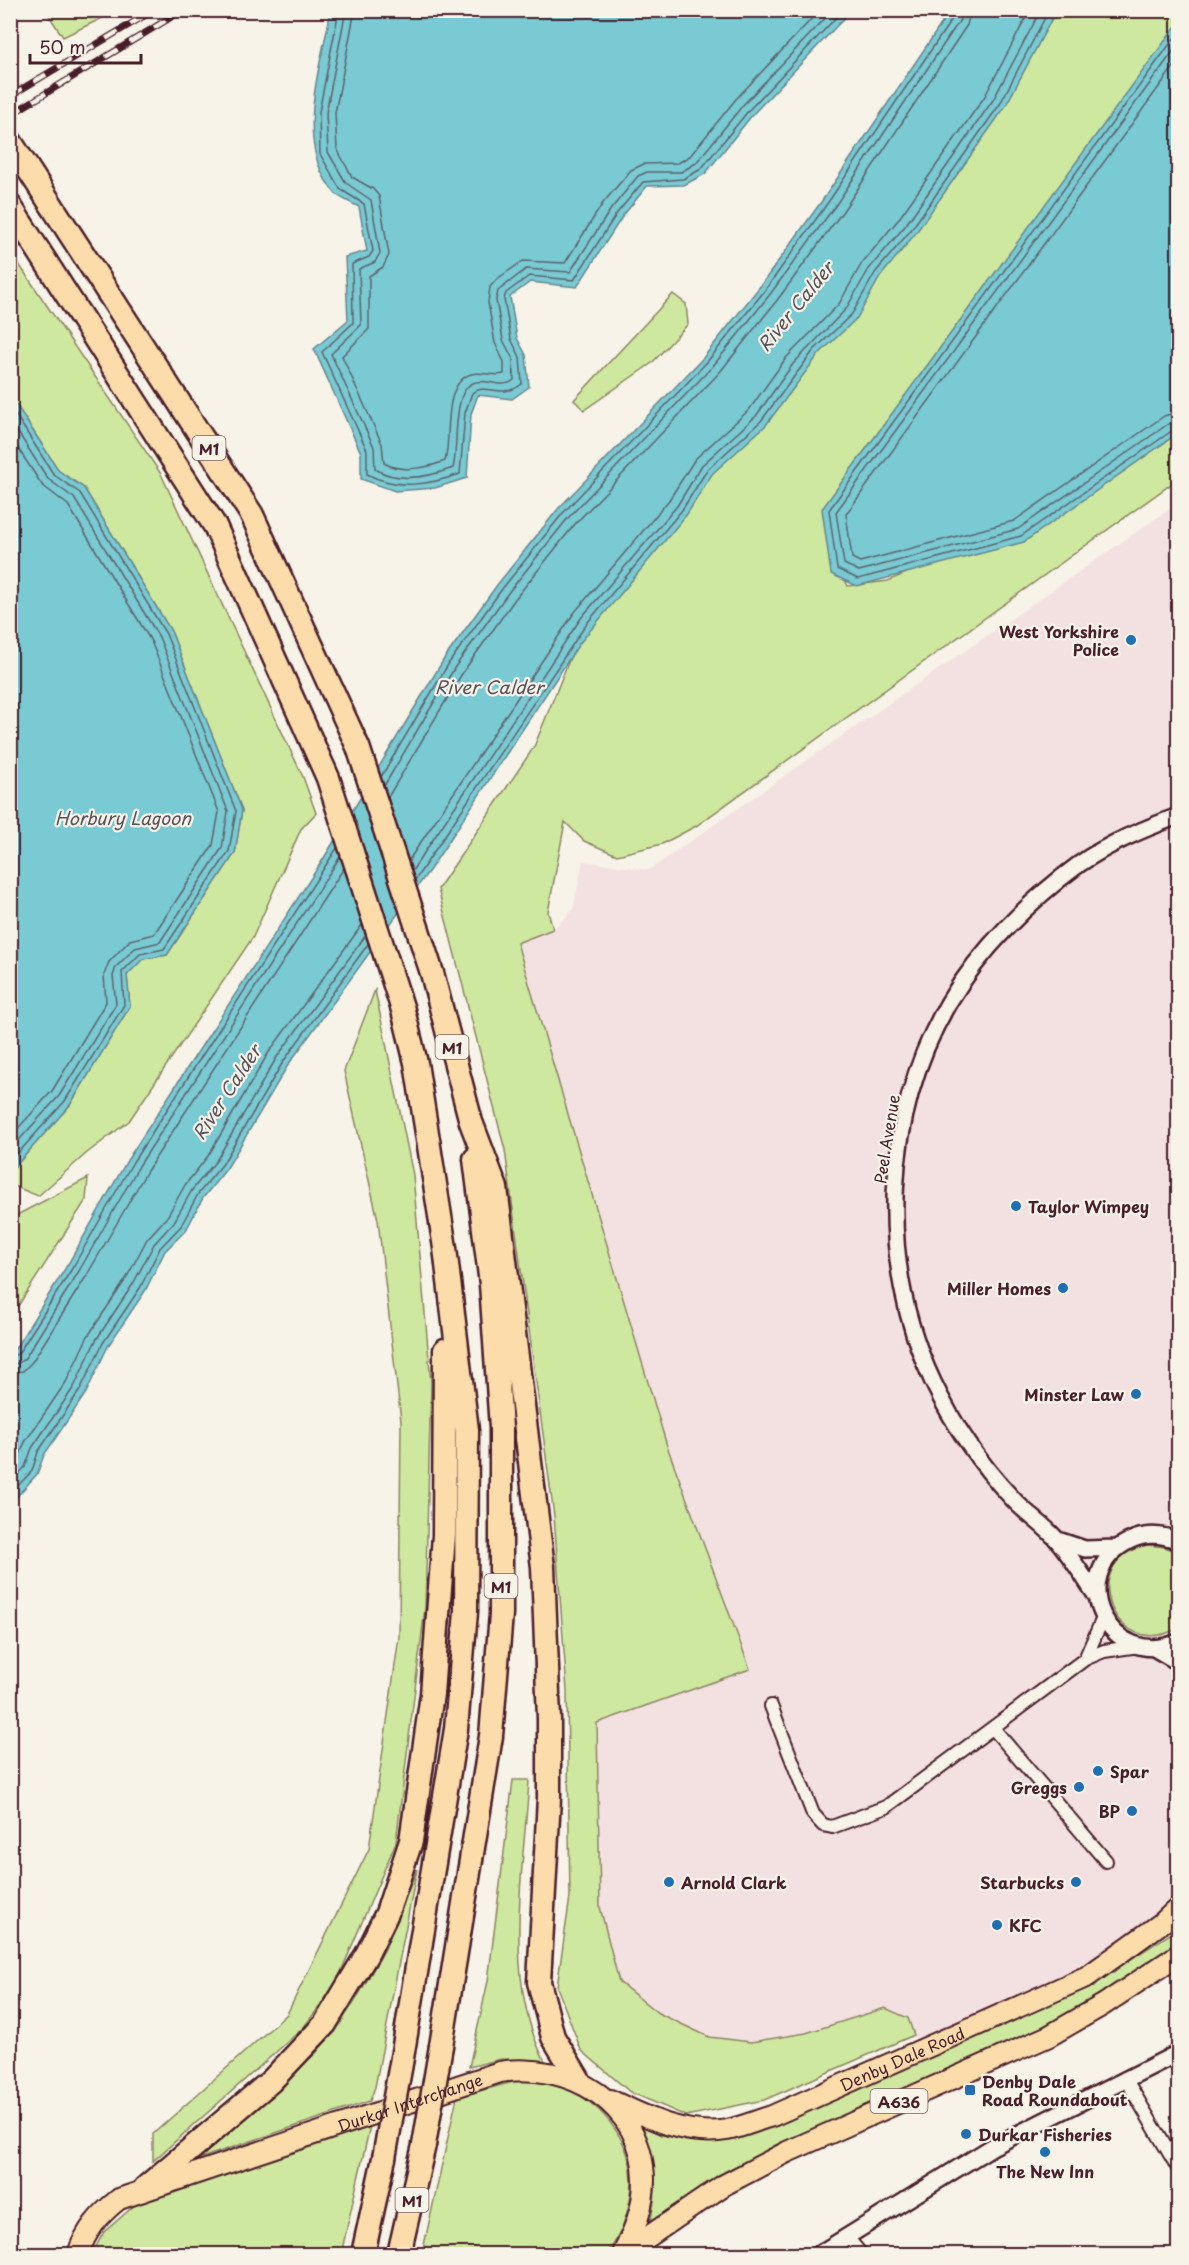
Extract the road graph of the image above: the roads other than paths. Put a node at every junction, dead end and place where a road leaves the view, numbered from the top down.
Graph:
1 (10, 141) edge
2 (10, 206) edge
3 (1179, 816) edge
4 (471, 1122) junction
5 (445, 1248) junction
6 (1058, 1540) junction
7 (1179, 1541) edge
8 (1117, 1548) junction
9 (1097, 1597) junction
10 (1103, 1618) junction
11 (1179, 1642) edge
12 (1146, 1647) junction
13 (1085, 1659) junction
14 (1179, 1662) edge
15 (771, 1706) dead end
16 (993, 1728) junction
17 (1106, 1861) dead end
18 (1179, 1901) edge
19 (1179, 1908) edge
20 (1163, 1922) junction
21 (1179, 1954) edge
22 (1179, 2053) edge
23 (1125, 2079) junction
24 (579, 2080) junction
25 (604, 2098) junction
26 (1179, 2168) edge
27 (145, 2188) junction
28 (848, 2237) junction
29 (78, 2254) edge
30 (363, 2254) edge
31 (399, 2254) edge
32 (623, 2254) edge
33 (819, 2254) edge
34 (861, 2254) edge

1 - 4 highway, M1
2 - 5 highway, M1
3 - 6 street, Peel Avenue
4 - 24 highway
4 - 31 highway, M1, bridge
5 - 27 highway
5 - 30 highway, M1, bridge
6 - 8 street, Peel Avenue
6 - 9 street, Peel Avenue
7 - 8 street
8 - 9 street
9 - 10 street
10 - 12 street
10 - 13 street
11 - 12 street
12 - 13 street
12 - 14 street
13 - 16 street
15 - 16 street
16 - 17 street
18 - 20 street
19 - 20 main road, Denby Dale Road / A636
20 - 25 main road, Denby Dale Road / A636
21 - 32 main road, A636
22 - 23 street
23 - 26 street
23 - 28 street
24 - 25 main road, Durkar Interchange
24 - 27 main road, Durkar Interchange
25 - 32 main road, Durkar Interchange
27 - 29 main road, Durkar Interchange
28 - 33 street
28 - 34 street

